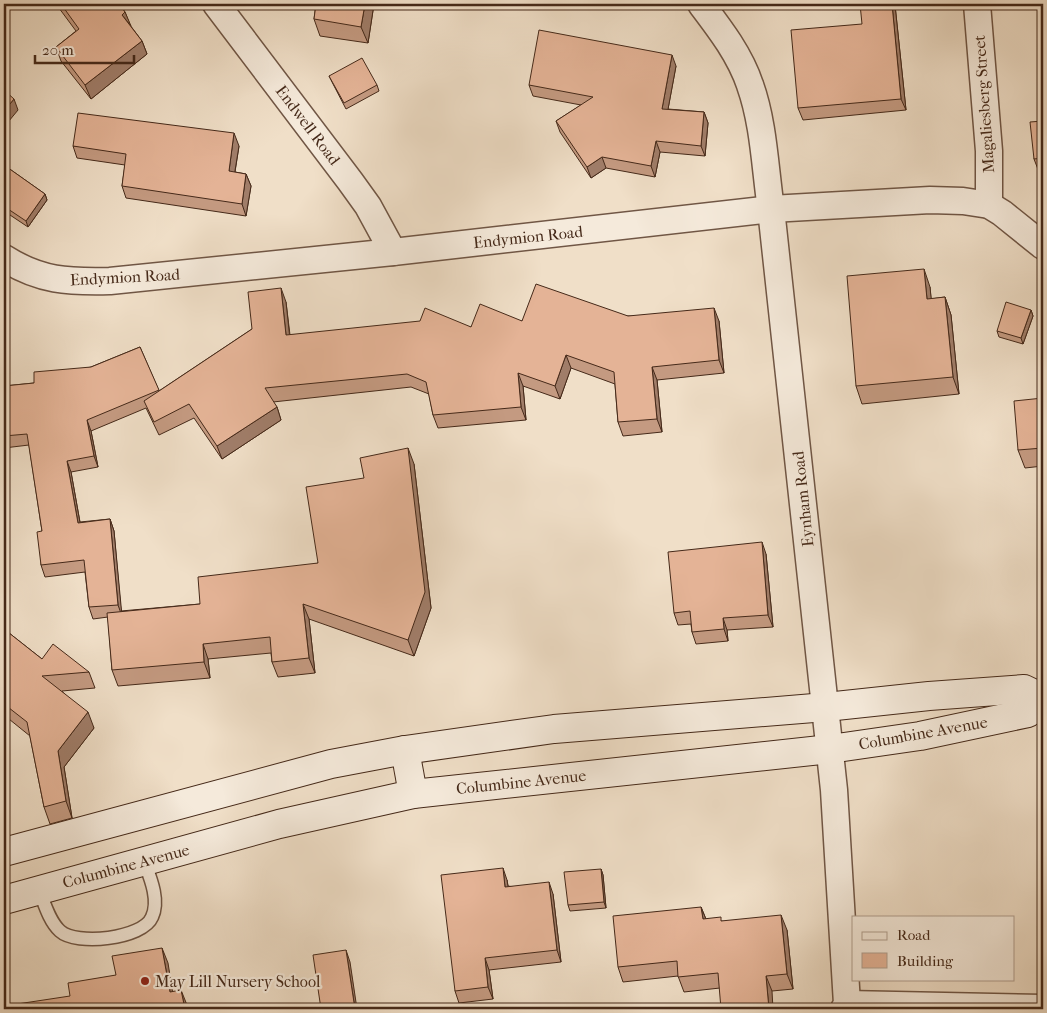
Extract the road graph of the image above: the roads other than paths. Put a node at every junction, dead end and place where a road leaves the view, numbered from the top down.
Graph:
1 (216, 4) edge
2 (701, 4) edge
3 (977, 4) edge
4 (988, 205) junction
5 (772, 209) junction
6 (1043, 246) edge
7 (393, 252) junction
8 (4, 258) edge
9 (1043, 699) edge
10 (826, 707) junction
11 (830, 749) junction
12 (405, 750) junction
13 (413, 794) junction
14 (4, 852) edge
15 (144, 861) junction
16 (39, 890) junction
17 (4, 900) edge
18 (846, 1006) edge
19 (1043, 1008) edge

1 - 7 street, Endwell Road
2 - 5 street, Eynham Road
3 - 4 street, Magaliesberg Street
4 - 5 street, Endymion Road
4 - 6 street, Endymion Road
5 - 7 street, Endymion Road
5 - 10 street, Eynham Road
7 - 8 street, Endymion Road
9 - 10 main road, Columbine Avenue
9 - 11 main road, Columbine Avenue
10 - 11 street, Eynham Road
10 - 12 main road, Columbine Avenue
11 - 13 main road, Columbine Avenue
11 - 18 street, Eynham Road
12 - 13 main road
12 - 14 main road, Columbine Avenue
13 - 15 main road, Columbine Avenue
15 - 16 main road, Columbine Avenue
15 - 16 lane
16 - 17 main road, Columbine Avenue
18 - 19 street

